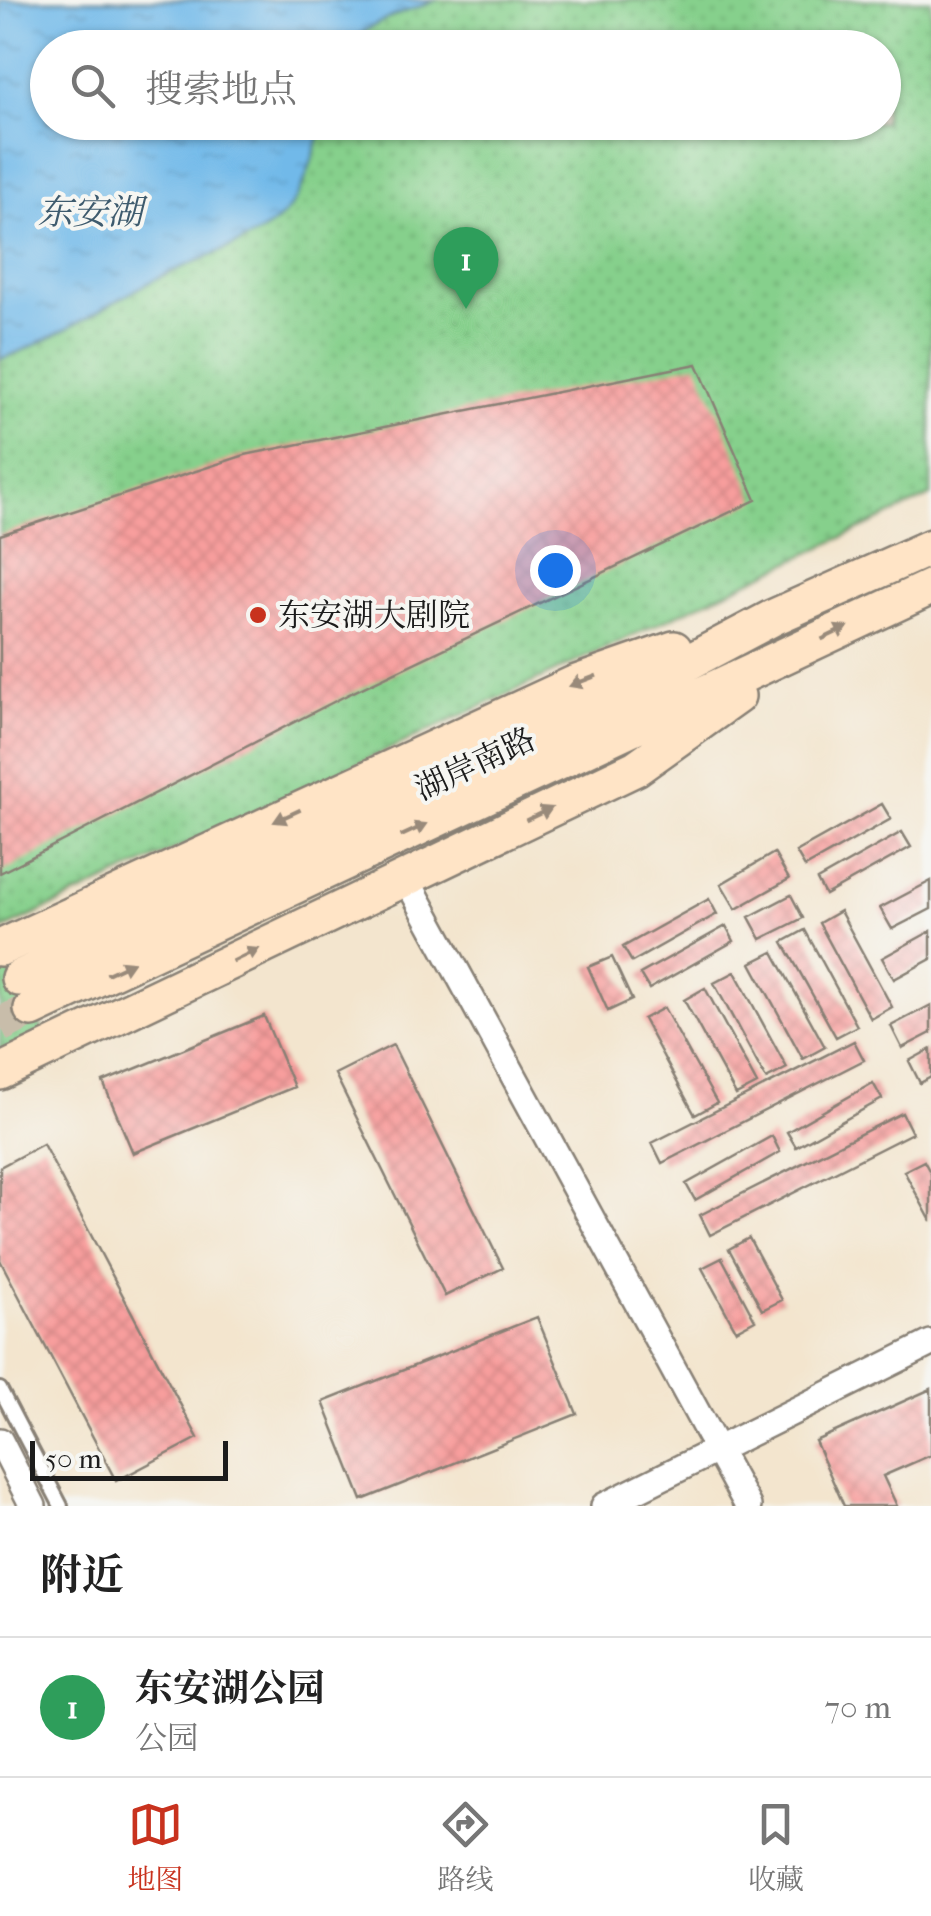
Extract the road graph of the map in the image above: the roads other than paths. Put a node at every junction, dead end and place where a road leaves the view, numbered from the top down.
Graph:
1 (931, 547) edge
2 (931, 587) edge
3 (774, 617) junction
4 (796, 652) junction
5 (406, 878) junction
6 (0, 948) edge
7 (6, 1068) edge
8 (931, 1343) edge
9 (0, 1389) edge
10 (0, 1441) edge
11 (718, 1450) junction
12 (34, 1506) edge
13 (61, 1506) edge
14 (604, 1506) edge
15 (748, 1506) edge

1 - 3 main road, 湖岸南路
4 -> 2 main road, 湖岸南路
3 -> 4 main road, 湖岸南路
3 -> 6 main road
5 -> 4 main road
7 -> 5 main road
5 - 11 street
8 - 11 street
9 - 13 lane
10 - 12 street
11 - 14 street
11 - 15 street

